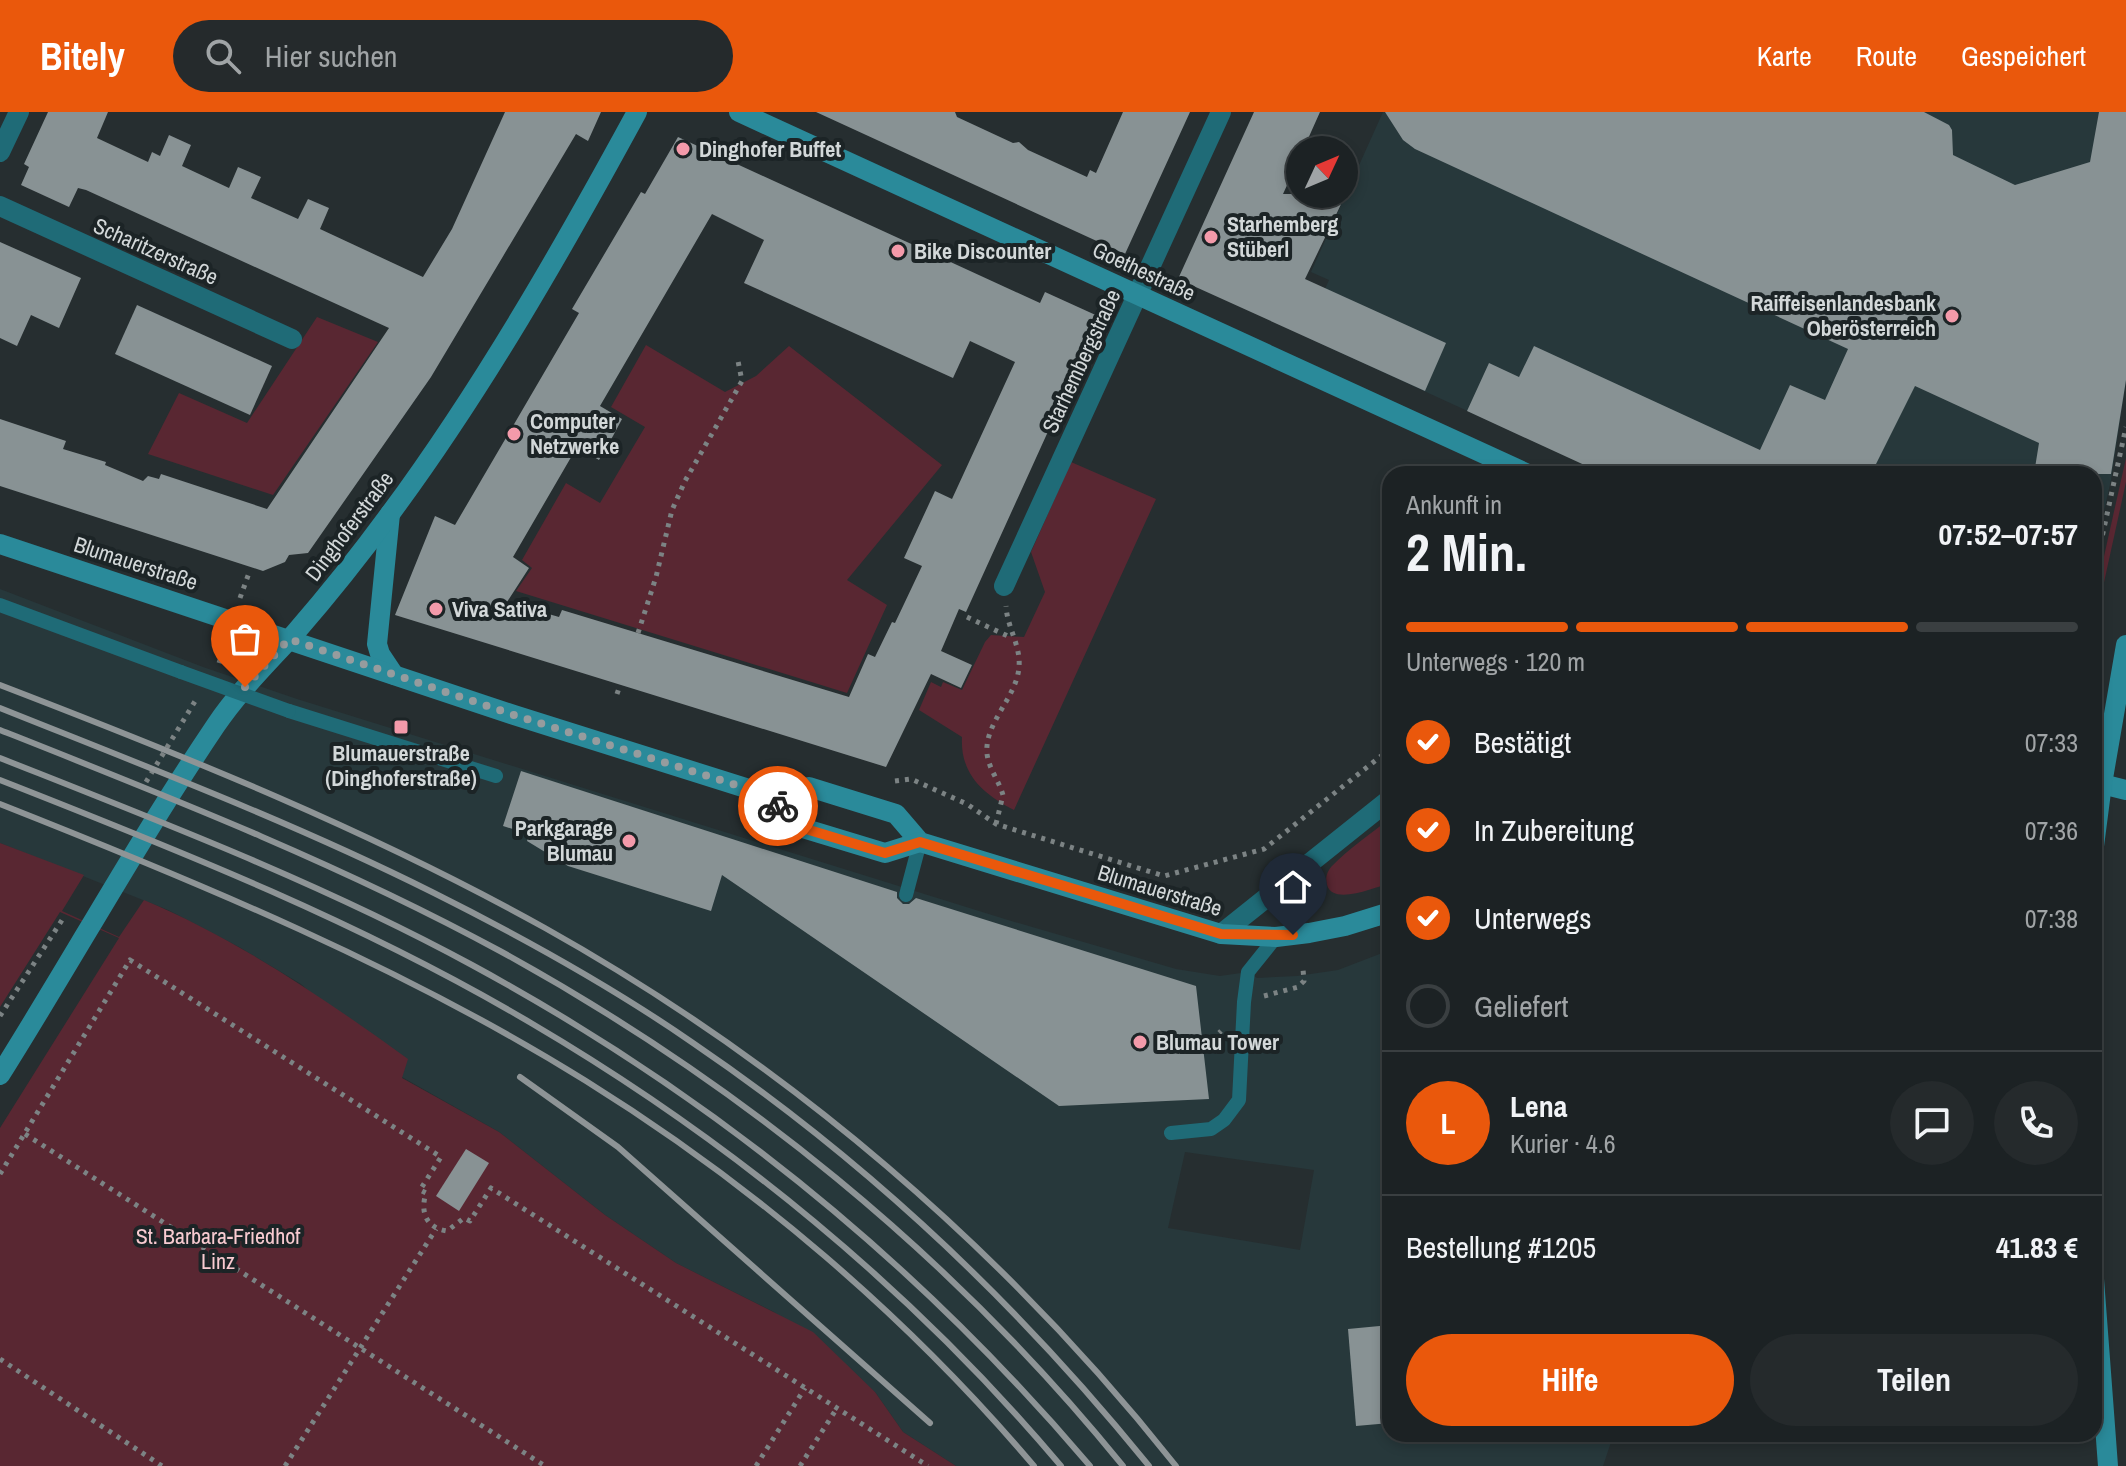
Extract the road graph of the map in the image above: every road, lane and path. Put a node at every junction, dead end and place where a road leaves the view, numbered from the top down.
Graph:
1 (19, 112) edge
2 (637, 112) edge
3 (739, 112) edge
4 (1221, 112) edge
5 (0, 152) edge
6 (0, 206) edge
7 (1137, 295) junction
8 (292, 339) dead end
9 (737, 356) dead end
10 (2126, 427) edge
11 (1511, 466) edge
12 (390, 514) junction
13 (2102, 537) edge
14 (0, 544) edge
15 (1004, 586) joint
16 (0, 605) edge
17 (967, 617) dead end
18 (638, 633) dead end
19 (1013, 638) junction
20 (289, 639) junction
21 (2126, 645) edge
22 (394, 675) junction
23 (620, 685) dead end
24 (617, 694) dead end
25 (1382, 755) edge
26 (2102, 763) edge
27 (496, 776) dead end
28 (895, 781) dead end
29 (2102, 784) edge
30 (2126, 790) edge
31 (768, 795) junction
32 (1382, 805) edge
33 (996, 824) junction
34 (920, 842) junction
35 (906, 895) dead end
36 (1382, 914) edge
37 (1221, 934) junction
38 (1276, 937) junction
39 (1303, 969) dead end
40 (1304, 981) dead end
41 (0, 1075) edge
42 (1171, 1133) dead end
43 (25, 1134) junction
44 (0, 1174) edge
45 (436, 1229) junction
46 (359, 1349) junction
47 (0, 1359) edge
48 (805, 1388) junction
49 (837, 1408) junction
50 (2102, 1429) edge
51 (162, 1466) edge
52 (285, 1466) edge
53 (545, 1466) edge
54 (756, 1466) edge
55 (800, 1466) edge
56 (928, 1466) edge
57 (2108, 1466) edge

1 - 5 street
2 - 12 main road, Dinghoferstraße
3 - 7 main road, Goethestraße
4 - 7 street, Starhembergstraße
6 - 8 street, Scharitzerstraße
7 - 11 main road, Goethestraße
7 - 15 street, Starhembergstraße
9 - 18 path
10 - 13 path
12 - 20 main road, Dinghoferstraße
12 - 22 main road
14 - 20 main road, Blumauerstraße
15 - 19 path
16 - 27 lane, bridge
17 - 19 path
19 - 33 path
20 - 22 main road, Blumauerstraße
20 - 41 main road, Dinghoferstraße
21 - 26 main road
22 - 31 main road, Blumauerstraße
23 - 24 path
25 - 33 path
28 - 33 path
29 - 30 main road
31 - 34 main road, Blumauerstraße
31 - 34 main road
32 - 37 street
34 - 35 lane
34 - 37 main road, Blumauerstraße
36 - 38 main road, Blumauerstraße
37 - 38 main road, Blumauerstraße
38 - 42 lane
39 - 40 path
43 - 44 path
43 - 45 path
43 - 46 path
45 - 46 path
45 - 48 path
46 - 52 path
46 - 53 path
47 - 51 path
48 - 49 path
48 - 54 path
49 - 55 path
49 - 56 path
50 - 57 main road

